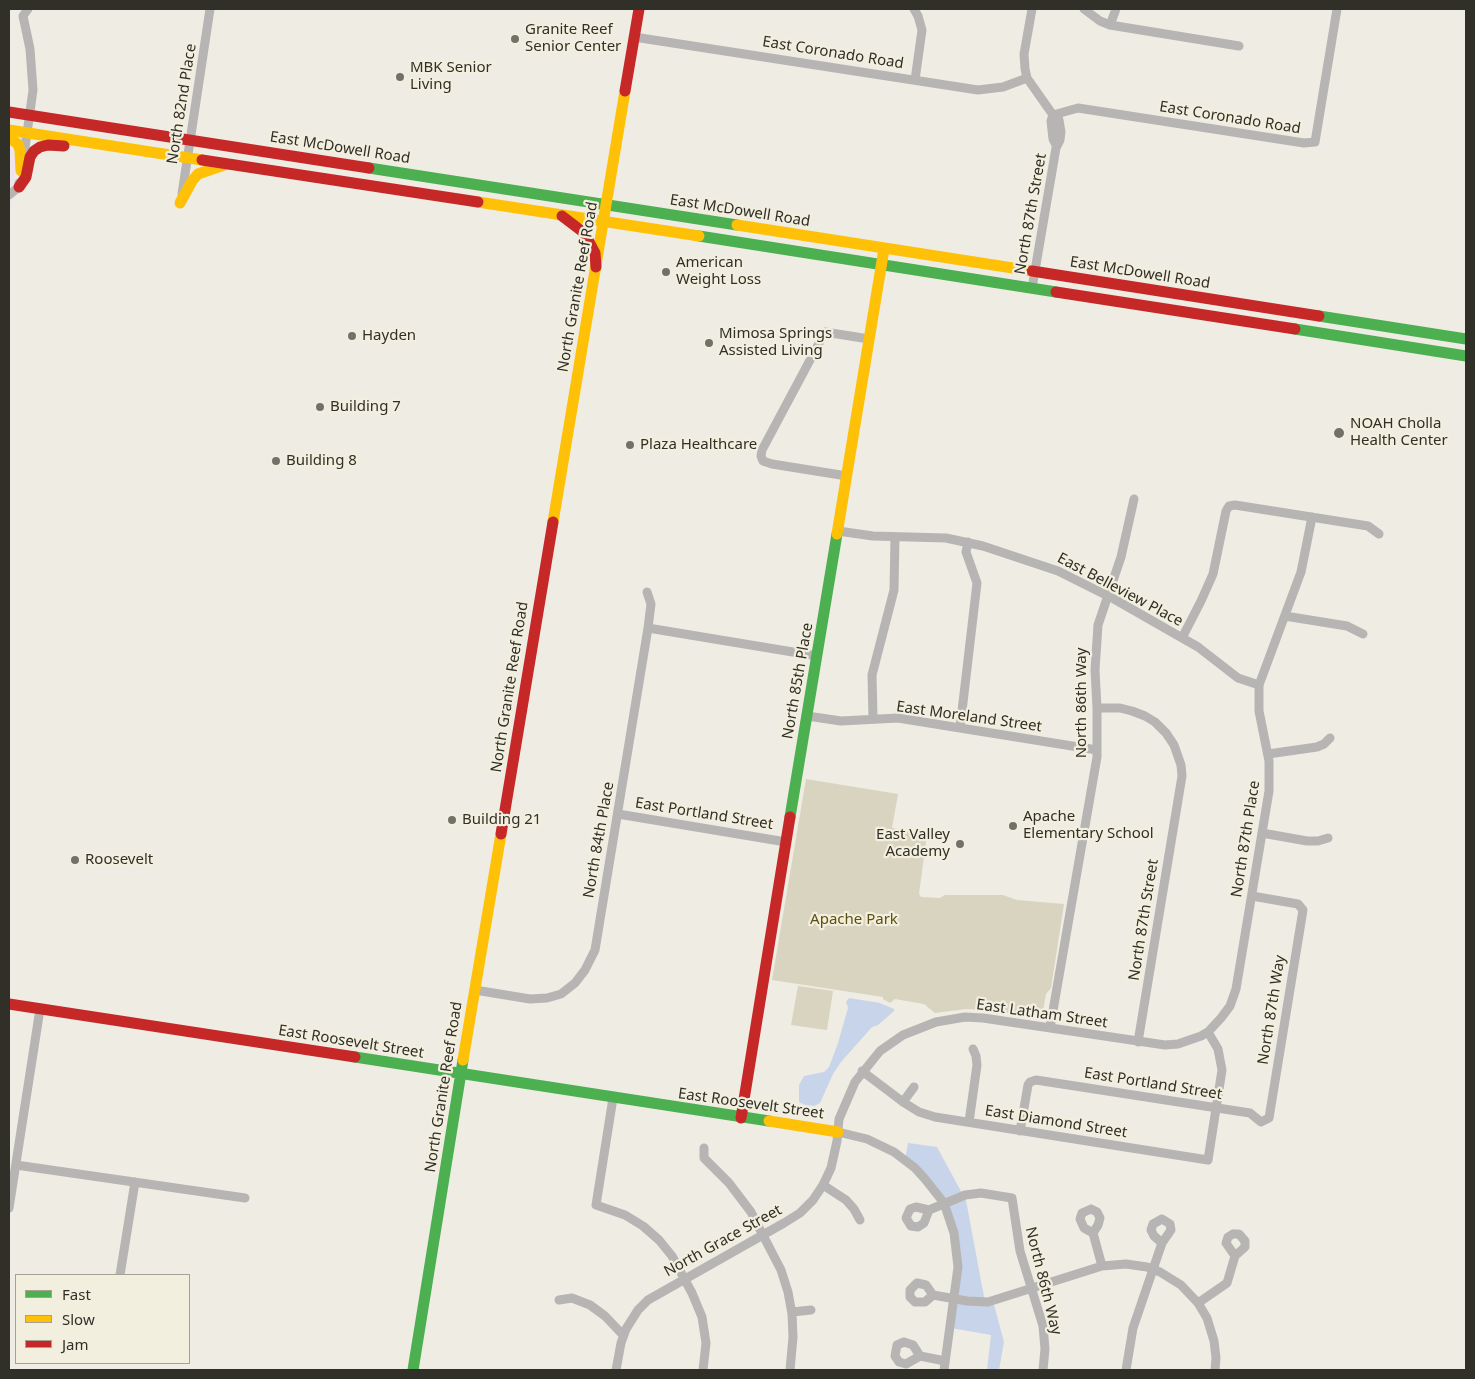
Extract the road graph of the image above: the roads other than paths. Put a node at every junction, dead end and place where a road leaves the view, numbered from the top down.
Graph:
1 (210, 9) edge
2 (639, 9) edge
3 (914, 9) edge
4 (1032, 9) edge
5 (1084, 9) edge
6 (1116, 9) edge
7 (1337, 9) edge
8 (24, 11) edge
9 (1110, 25) junction
10 (634, 37) junction
11 (1239, 46) dead end
12 (1027, 78) junction
13 (915, 80) junction
14 (9, 112) edge
15 (30, 115) junction
16 (1054, 115) junction
17 (9, 130) edge
18 (28, 133) junction
19 (9, 138) edge
20 (190, 140) junction
21 (125, 148) junction
22 (188, 157) junction
23 (228, 163) junction
24 (21, 171) junction
25 (407, 174) junction
26 (19, 187) junction
27 (404, 190) junction
28 (9, 195) edge
29 (180, 203) joint
30 (607, 205) junction
31 (560, 214) junction
32 (604, 221) junction
33 (787, 234) junction
34 (784, 249) junction
35 (884, 249) junction
36 (882, 264) junction
37 (596, 267) junction
38 (1035, 272) junction
39 (1128, 287) junction
40 (1032, 288) junction
41 (1126, 303) junction
42 (1280, 310) junction
43 (1277, 326) junction
44 (869, 339) junction
45 (1466, 339) edge
46 (1466, 356) edge
47 (848, 476) junction
48 (1134, 499) dead end
49 (1312, 517) junction
50 (838, 531) junction
51 (1379, 534) dead end
52 (895, 536) junction
53 (968, 542) junction
54 (647, 592) dead end
55 (1108, 596) junction
56 (1285, 616) junction
57 (648, 628) junction
58 (1362, 634) dead end
59 (1182, 638) junction
60 (817, 656) junction
61 (1259, 685) junction
62 (1097, 708) junction
63 (807, 716) junction
64 (873, 718) junction
65 (960, 728) junction
66 (1330, 738) dead end
67 (1097, 750) junction
68 (1268, 754) junction
69 (618, 814) junction
70 (1262, 834) junction
71 (1328, 838) dead end
72 (786, 842) junction
73 (1252, 896) junction
74 (475, 990) junction
75 (9, 1004) edge
76 (40, 1008) junction
77 (1050, 1028) junction
78 (1208, 1032) junction
79 (1138, 1042) junction
80 (973, 1048) dead end
81 (862, 1071) junction
82 (462, 1074) junction
83 (914, 1087) dead end
84 (613, 1098) junction
85 (903, 1102) junction
86 (1217, 1108) junction
87 (741, 1118) junction
88 (1269, 1118) joint
89 (968, 1122) junction
90 (1020, 1131) junction
91 (838, 1132) junction
92 (704, 1148) dead end
93 (16, 1165) junction
94 (135, 1182) junction
95 (823, 1185) junction
96 (245, 1198) dead end
97 (944, 1203) junction
98 (9, 1208) edge
99 (929, 1210) dead end
100 (860, 1220) dead end
101 (1093, 1232) dead end
102 (764, 1235) junction
103 (1162, 1243) dead end
104 (1235, 1256) dead end
105 (1102, 1266) junction
106 (1154, 1270) junction
107 (120, 1274) edge
108 (684, 1278) junction
109 (1032, 1289) junction
110 (933, 1295) dead end
111 (955, 1299) junction
112 (559, 1300) dead end
113 (1198, 1304) junction
114 (811, 1310) dead end
115 (792, 1312) junction
116 (623, 1335) junction
117 (920, 1356) dead end
118 (945, 1365) edge
119 (413, 1370) edge
120 (616, 1370) edge
121 (703, 1370) edge
122 (790, 1370) edge
123 (1043, 1370) edge
124 (1126, 1370) edge
125 (1215, 1370) edge

1 - 20 street, North 82nd Place
2 - 10 main road, North Granite Reef Road
3 - 13 street
4 - 12 street, North 87th Street
5 - 9 street
6 - 9 street
7 - 16 street, East Coronado Road
8 - 15 street
9 - 11 street
10 - 13 street, East Coronado Road
10 - 30 main road, North Granite Reef Road
12 - 13 street, East Coronado Road
12 - 16 street, North 87th Street
14 - 15 main road, East McDowell Road
15 - 18 street
15 - 20 main road, East McDowell Road
16 - 38 street, North 87th Street
17 - 18 main road, East McDowell Road
18 - 21 main road, East McDowell Road
18 - 24 street
19 - 24 main road
20 - 22 street, North 82nd Place
20 - 25 main road, East McDowell Road
21 - 22 main road, East McDowell Road
21 - 26 main road
22 - 23 main road, East McDowell Road
22 - 29 street, North 82nd Place
23 - 27 main road, East McDowell Road
23 - 29 main road
24 - 26 street
25 - 27 main road
25 - 30 main road, East McDowell Road
26 - 28 street
27 - 31 main road, East McDowell Road
30 - 32 main road, North Granite Reef Road
30 - 33 main road, East McDowell Road
31 - 32 main road, East McDowell Road
31 - 37 main road
32 - 34 main road, East McDowell Road
32 - 37 main road, North Granite Reef Road
33 - 34 main road
33 - 35 main road, East McDowell Road
34 - 36 main road, East McDowell Road
35 - 36 main road, North 85th Place
35 - 38 main road, East McDowell Road
36 - 40 main road, East McDowell Road
36 - 44 main road, North 85th Place
37 - 74 main road, North Granite Reef Road
38 - 39 main road, East McDowell Road
38 - 40 street, North 87th Street
39 - 41 main road
39 - 42 main road, East McDowell Road
40 - 41 main road, East McDowell Road
41 - 43 main road, East McDowell Road
42 - 43 main road
42 - 45 main road, East McDowell Road
43 - 46 main road, East McDowell Road
44 - 47 main road, North 85th Place
44 - 47 street
47 - 50 main road, North 85th Place
48 - 55 street, North 86th Way
49 - 51 street
49 - 56 street, North 87th Place
49 - 59 street
50 - 52 street, East Belleview Place
50 - 60 main road, North 85th Place
52 - 53 street, East Belleview Place
52 - 64 street
53 - 55 street, East Belleview Place
53 - 65 street
54 - 57 street, North 84th Place
55 - 59 street, East Belleview Place
55 - 62 street, North 86th Way
56 - 58 street
56 - 61 street, North 87th Place
57 - 60 street
57 - 69 street, North 84th Place
59 - 61 street, East Belleview Place
60 - 63 main road, North 85th Place
61 - 68 street, North 87th Place
62 - 67 street, North 86th Way
62 - 79 street, North 87th Street
63 - 64 street, East Moreland Street
63 - 72 main road, North 85th Place
64 - 65 street, East Moreland Street
65 - 67 street, East Moreland Street
66 - 68 street
67 - 77 street, North 86th Way
68 - 70 street, North 87th Place
69 - 72 street, East Portland Street
69 - 74 street, North 84th Place
70 - 71 street
70 - 73 street, North 87th Place
72 - 87 main road, North 85th Place
73 - 78 street, North 87th Place
73 - 88 street, North 87th Way
74 - 82 main road, North Granite Reef Road
75 - 76 main road, East Roosevelt Street
76 - 82 main road, East Roosevelt Street
76 - 93 street
77 - 79 street, East Latham Street
77 - 81 street, East Latham Street
78 - 79 street, East Latham Street
78 - 86 street
80 - 89 street
81 - 85 street, East Diamond Street
81 - 91 street, East Latham Street
82 - 84 main road, East Roosevelt Street
82 - 119 main road, North Granite Reef Road
83 - 85 street
84 - 87 main road, East Roosevelt Street
84 - 108 street
85 - 89 street, East Diamond Street
86 - 88 street, East Portland Street
86 - 90 street, East Portland Street
86 - 90 street, East Diamond Street
87 - 91 main road, East Roosevelt Street
89 - 90 street, East Diamond Street
91 - 95 street, North Grace Street
91 - 97 street
92 - 102 street
93 - 94 street
93 - 98 street
94 - 96 street
94 - 107 street
95 - 100 street
95 - 102 street, North Grace Street
97 - 99 street
97 - 109 street, North 86th Way
97 - 111 street
101 - 105 street
102 - 108 street, North Grace Street
102 - 115 street
103 - 106 street
104 - 113 street
105 - 106 street
105 - 109 street
106 - 113 street
106 - 124 street
108 - 116 street, North Grace Street
108 - 121 street
109 - 111 street
109 - 123 street, North 86th Way
110 - 111 street
111 - 118 street
112 - 116 street
113 - 125 street
114 - 115 street
115 - 122 street
116 - 120 street, North Grace Street
117 - 118 street

